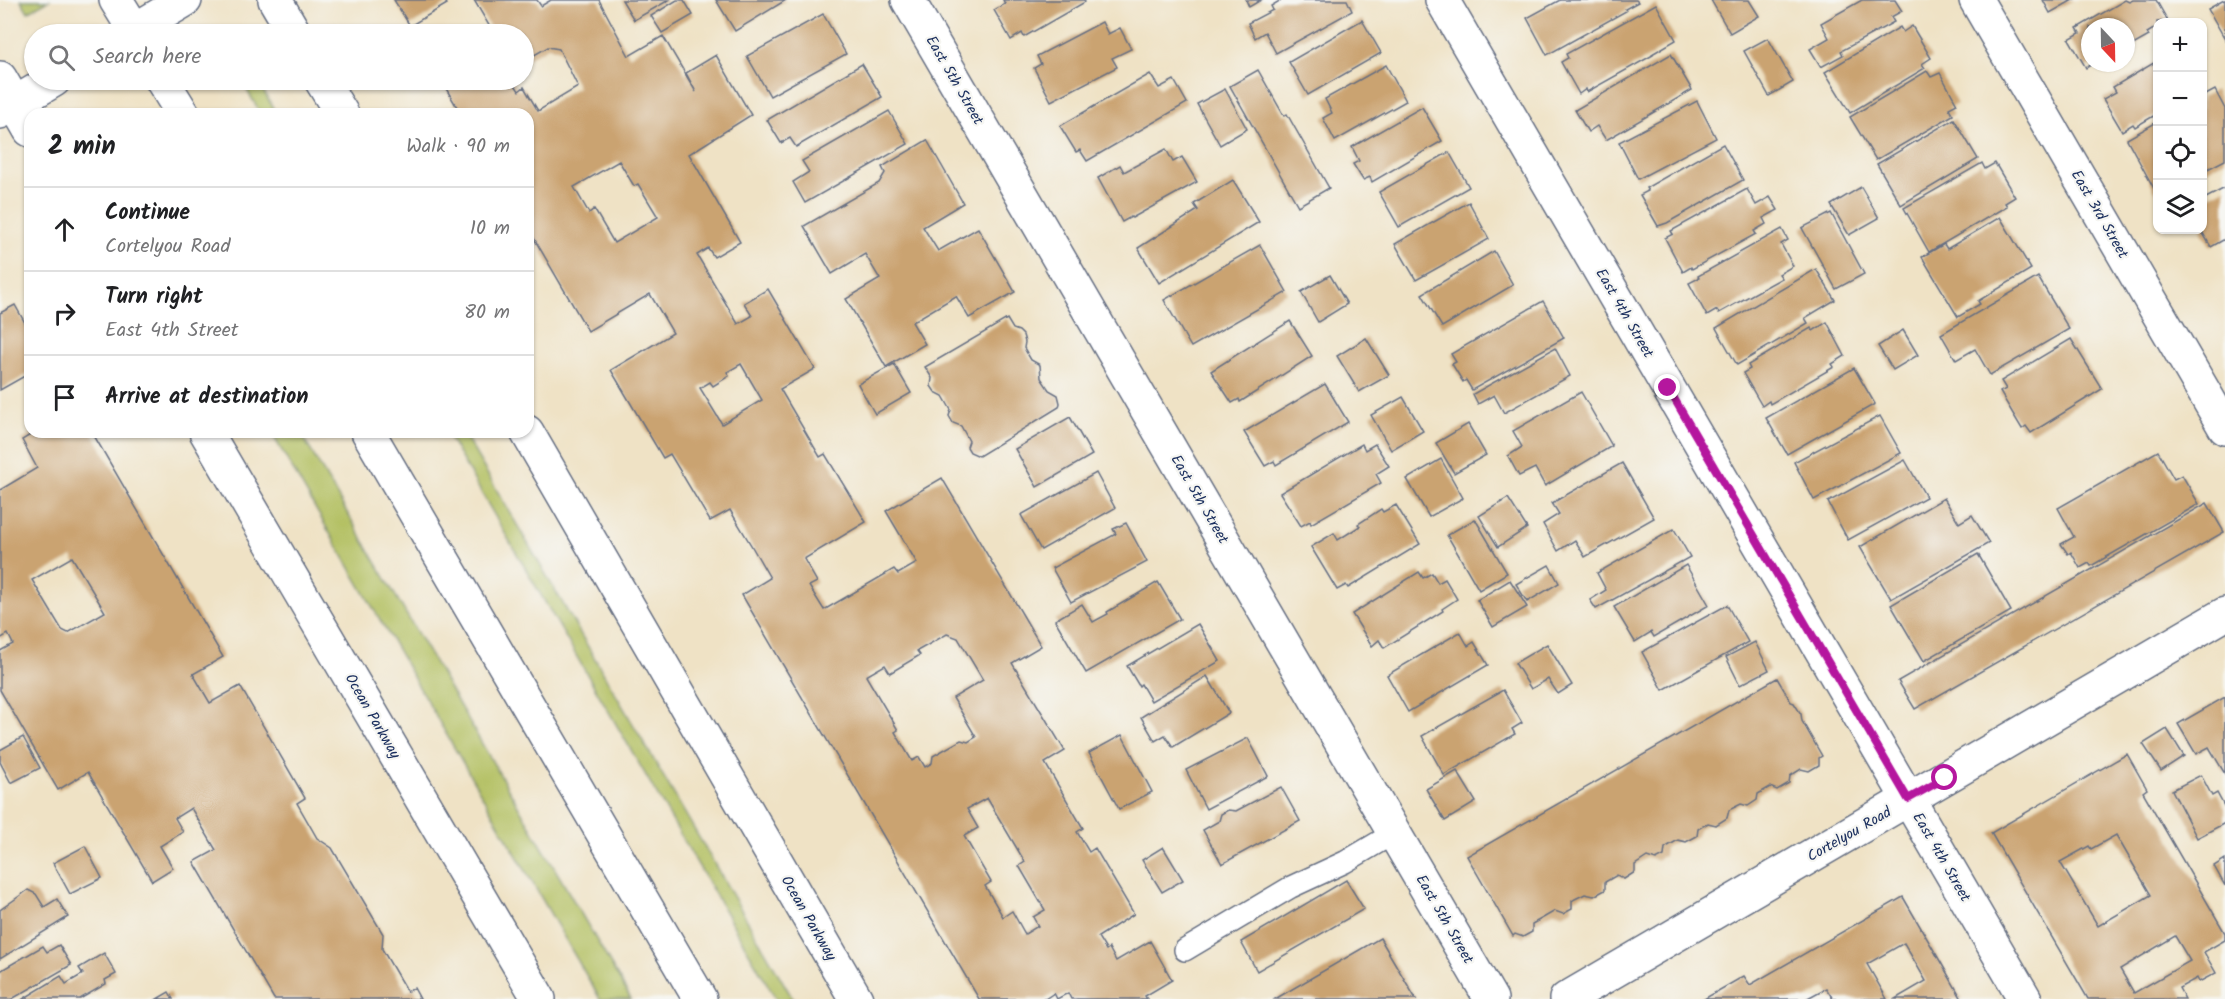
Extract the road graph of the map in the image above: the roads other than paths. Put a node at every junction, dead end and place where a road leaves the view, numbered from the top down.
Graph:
1 (116, 0) edge
2 (185, 0) edge
3 (275, 0) edge
4 (908, 0) edge
5 (1442, 0) edge
6 (1976, 0) edge
7 (128, 24) edge
8 (147, 24) edge
9 (289, 24) edge
10 (37, 90) edge
11 (168, 90) edge
12 (327, 90) edge
13 (11, 106) edge
14 (179, 108) edge
15 (338, 108) edge
16 (2225, 428) edge
17 (210, 438) edge
18 (372, 438) edge
19 (529, 438) edge
20 (2225, 614) edge
21 (1908, 799) junction
22 (1394, 833) junction
23 (1185, 950) dead end
24 (539, 999) edge
25 (700, 999) edge
26 (856, 999) edge
27 (1491, 999) edge
28 (1566, 999) edge
29 (2025, 999) edge

1 - 7 street
2 - 8 street
3 - 9 street
4 - 22 street, East 5th Street
5 - 21 street, East 4th Street
6 - 16 street, East 3rd Street
10 - 13 street
11 - 14 street
12 - 15 street
17 - 24 street, Ocean Parkway
18 - 25 street
19 - 26 street, Ocean Parkway
20 - 21 street, Cortelyou Road
21 - 28 street, Cortelyou Road
21 - 29 street, East 4th Street
22 - 23 lane
22 - 27 street, East 5th Street

